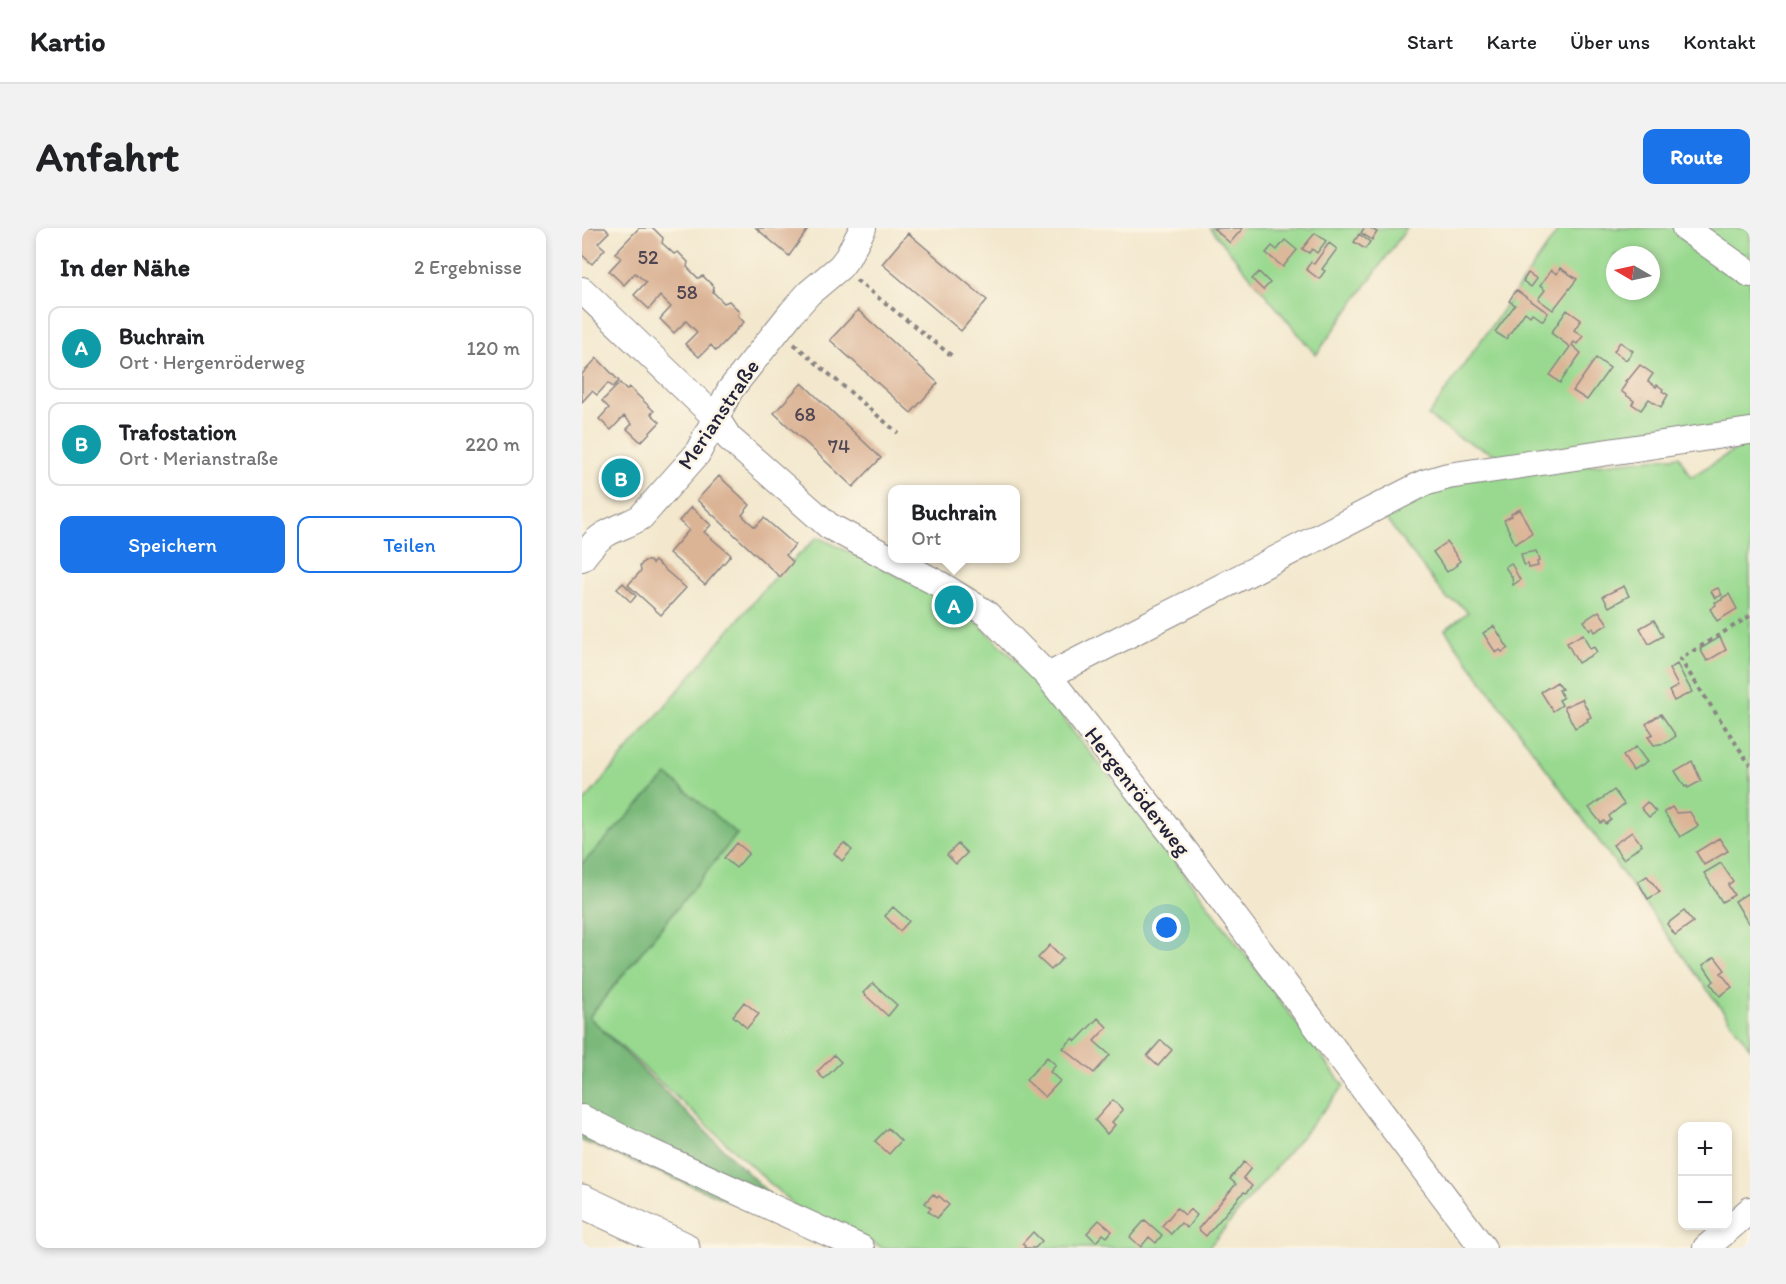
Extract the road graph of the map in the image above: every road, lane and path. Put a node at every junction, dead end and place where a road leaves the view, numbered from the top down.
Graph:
1 (863, 228) edge
2 (1685, 228) edge
3 (840, 267) junction
4 (1750, 274) edge
5 (582, 290) edge
6 (777, 330) junction
7 (952, 356) dead end
8 (717, 418) junction
9 (1750, 431) edge
10 (898, 434) dead end
11 (888, 557) edge
12 (582, 558) edge
13 (899, 563) edge
14 (1750, 616) edge
15 (1048, 676) junction
16 (1750, 765) edge
17 (582, 1118) edge
18 (582, 1201) edge
19 (1750, 1210) edge
20 (683, 1248) edge
21 (861, 1248) edge
22 (1483, 1248) edge
23 (1706, 1248) edge

1 - 3 street, Merianstraße
2 - 4 street
3 - 6 street, Merianstraße
3 - 7 path
5 - 8 street, Hergenröderweg
6 - 8 street, Merianstraße
6 - 10 path
8 - 11 street, Hergenröderweg
8 - 12 street, Merianstraße
9 - 15 street
13 - 15 street, Hergenröderweg
14 - 16 path
15 - 22 street, Hergenröderweg
17 - 21 street
18 - 20 highway
19 - 23 street

